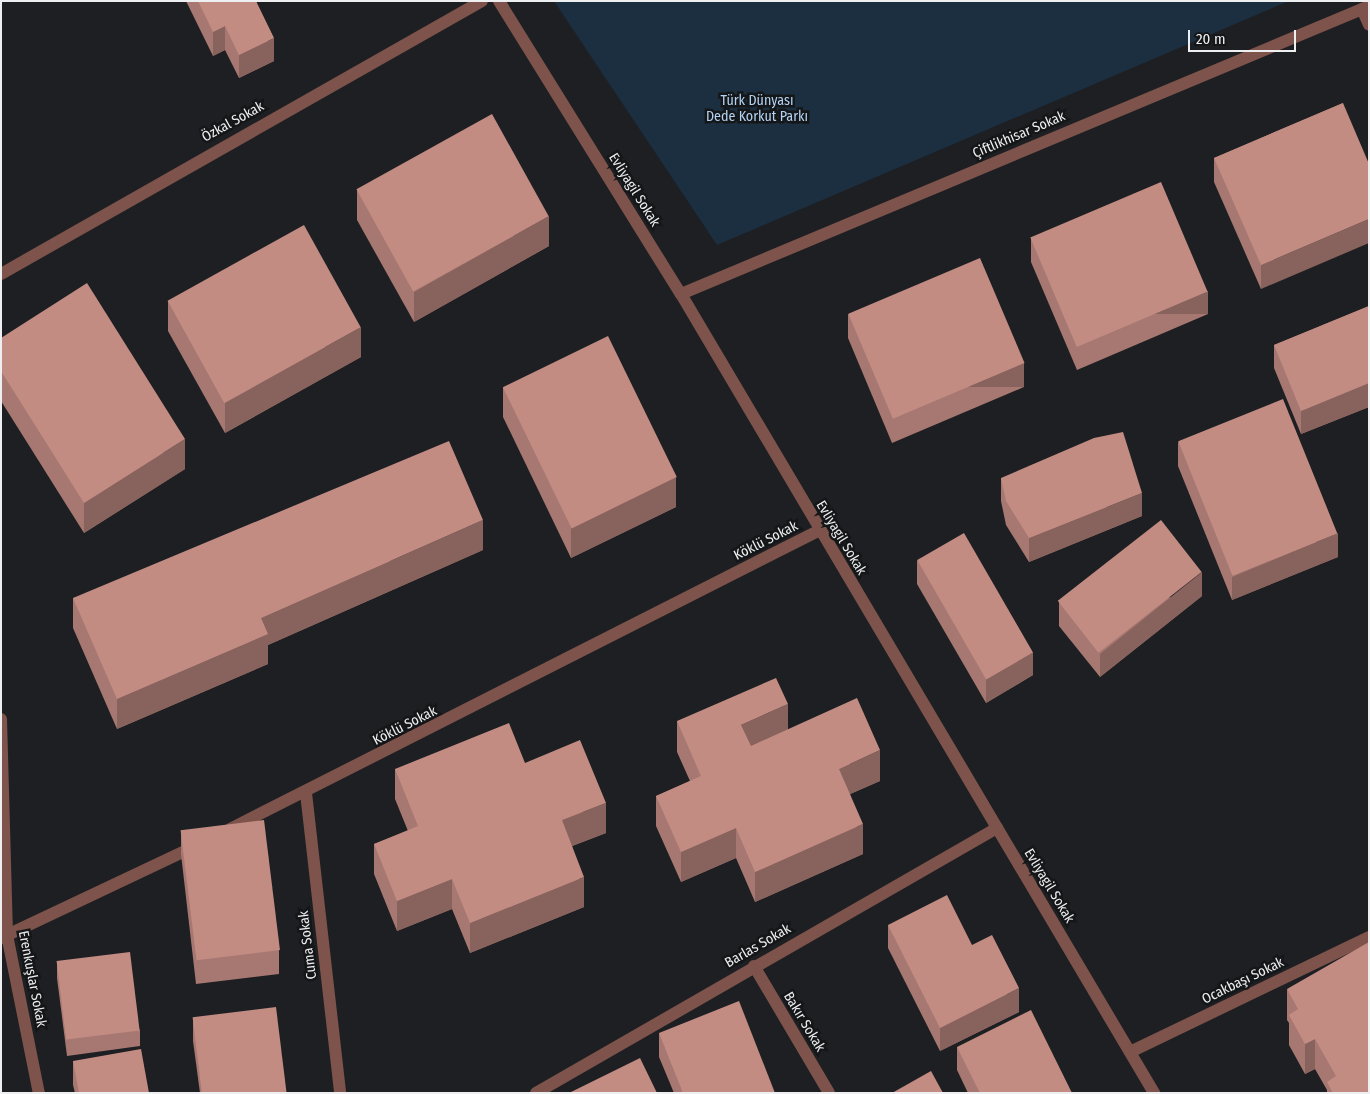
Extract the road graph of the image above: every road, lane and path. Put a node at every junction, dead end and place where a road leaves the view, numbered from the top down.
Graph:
1 (482, 1) edge
2 (499, 1) edge
3 (1365, 7) edge
4 (1369, 25) edge
5 (1, 274) edge
6 (680, 294) junction
7 (818, 531) junction
8 (1, 719) edge
9 (306, 793) junction
10 (998, 828) junction
11 (1369, 936) edge
12 (4, 937) edge
13 (754, 966) junction
14 (1130, 1052) junction
15 (39, 1093) edge
16 (340, 1093) edge
17 (536, 1093) edge
18 (829, 1093) edge
19 (1154, 1093) edge

1 - 5 street, Özkal Sokak
2 - 6 street, Evliyagil Sokak
3 - 4 street
3 - 6 street, Çiftlikhisar Sokak
6 - 7 street, Evliyagil Sokak
7 - 9 street, Köklü Sokak
7 - 10 street, Evliyagil Sokak
8 - 12 street, Erenkuşlar Sokak
9 - 12 street, Köklü Sokak
9 - 16 street, Cuma Sokak
10 - 13 street, Barlas Sokak
10 - 14 street, Evliyagil Sokak
11 - 14 street, Ocakbaşı Sokak
12 - 15 street, Erenkuşlar Sokak
13 - 17 street, Barlas Sokak
13 - 18 street, Bakır Sokak
14 - 19 street, Evliyagil Sokak

